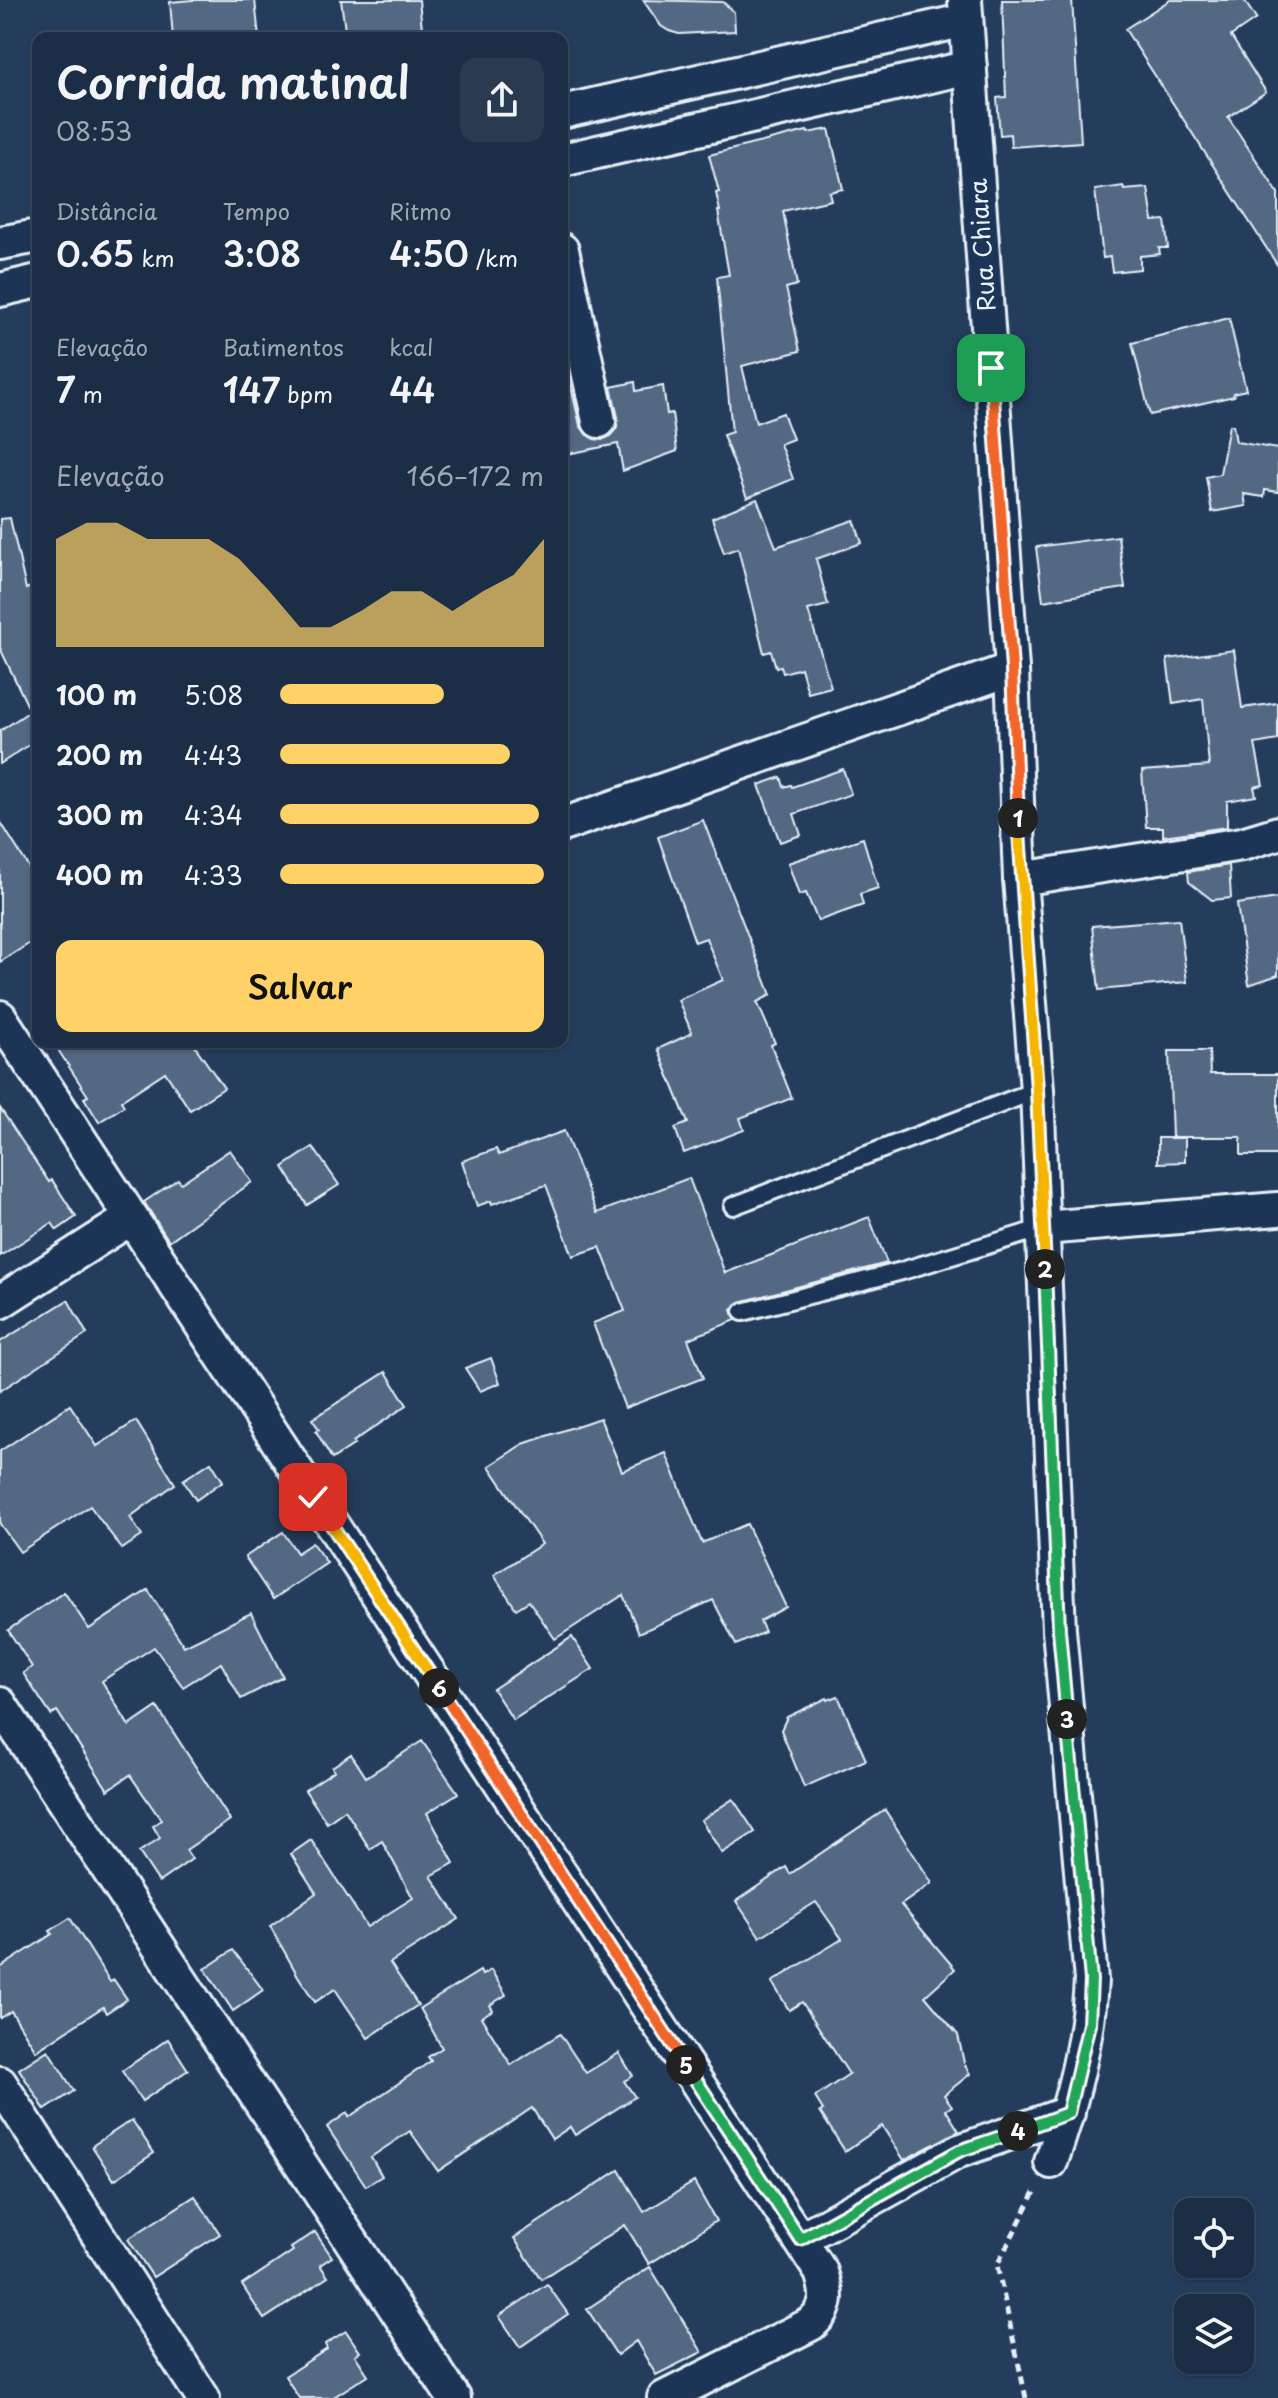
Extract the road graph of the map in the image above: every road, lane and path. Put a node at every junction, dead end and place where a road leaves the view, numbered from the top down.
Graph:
1 (966, 10) edge
2 (970, 67) junction
3 (568, 110) edge
4 (568, 159) edge
5 (32, 237) edge
6 (0, 243) edge
7 (568, 278) edge
8 (32, 282) edge
9 (0, 290) edge
10 (599, 421) dead end
11 (1012, 669) junction
12 (568, 823) edge
13 (1278, 833) edge
14 (1020, 879) junction
15 (0, 1017) edge
16 (1037, 1090) junction
17 (733, 1206) dead end
18 (1278, 1209) edge
19 (131, 1218) junction
20 (1043, 1228) junction
21 (0, 1302) edge
22 (743, 1312) dead end
23 (0, 1704) edge
24 (0, 2083) edge
25 (1068, 2113) junction
26 (1051, 2162) joint
27 (800, 2239) junction
28 (203, 2398) edge
29 (454, 2398) edge
30 (664, 2398) edge
31 (1026, 2398) edge

1 - 2 street, Rua Chiara
1 - 3 street
2 - 4 street
2 - 11 street, Rua Chiara
5 - 6 street
7 - 10 street
8 - 9 street
11 - 12 street
11 - 14 street, Rua Chiara
13 - 14 street
14 - 16 street, Rua Chiara
15 - 19 street
16 - 17 lane
16 - 20 street, Rua Chiara
18 - 20 street
19 - 21 street
19 - 27 street
20 - 22 lane
20 - 25 street, Rua Chiara
23 - 29 street
24 - 28 street
25 - 26 street, Rua Chiara
25 - 27 street
26 - 31 path
27 - 30 street

